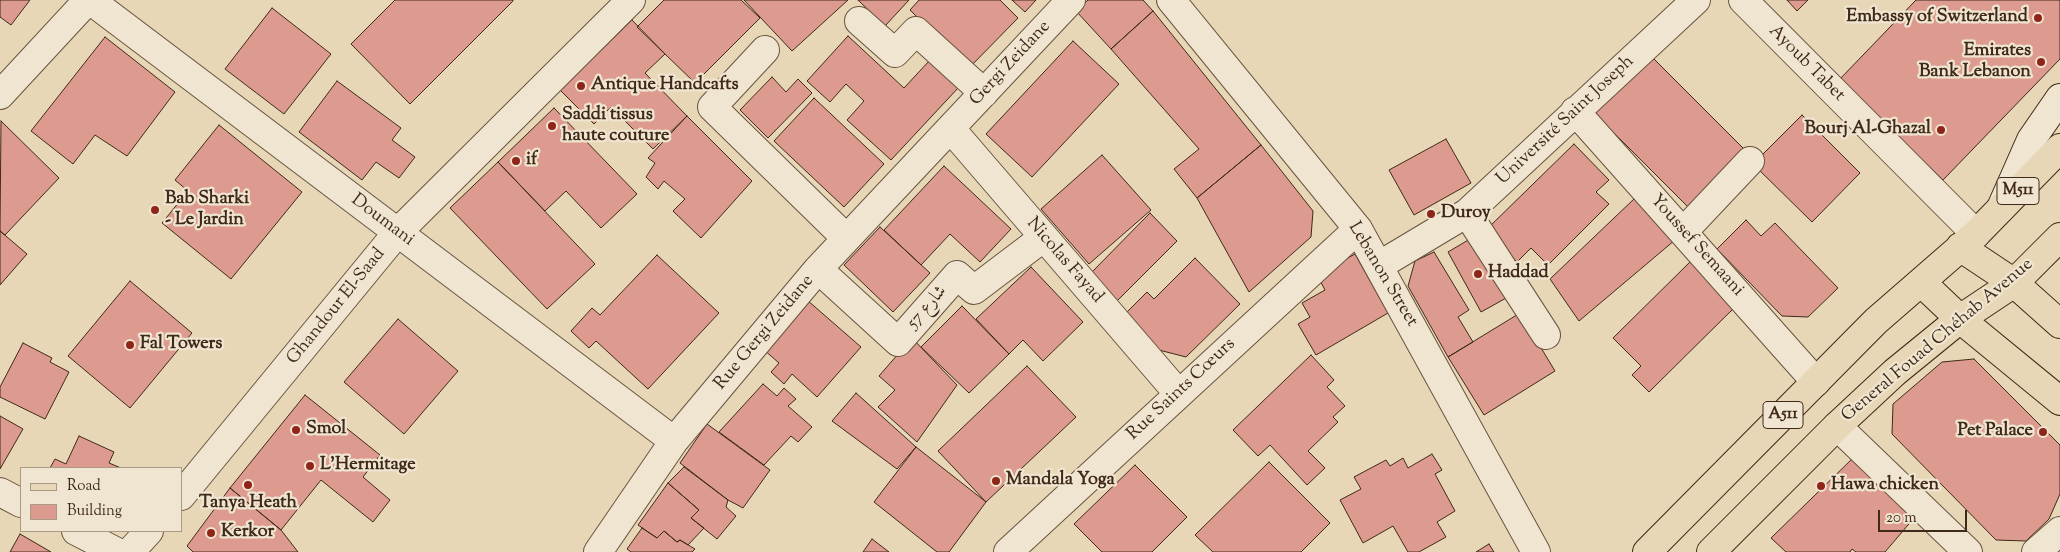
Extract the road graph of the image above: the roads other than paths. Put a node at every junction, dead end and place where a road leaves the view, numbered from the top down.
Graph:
1 (89, 0) edge
2 (631, 0) edge
3 (1071, 0) edge
4 (1171, 0) edge
5 (1743, 0) edge
6 (1685, 4) edge
7 (859, 21) dead end
8 (765, 50) dead end
9 (984, 93) junction
10 (0, 95) edge
11 (2060, 98) edge
12 (1576, 111) junction
13 (951, 129) junction
14 (2060, 148) edge
15 (1750, 161) dead end
16 (2001, 208) junction
17 (1467, 213) junction
18 (1358, 229) junction
19 (1683, 232) junction
20 (397, 233) junction
21 (1044, 237) junction
22 (2060, 237) edge
23 (846, 238) junction
24 (1968, 240) junction
25 (1380, 266) junction
26 (818, 269) junction
27 (1921, 282) junction
28 (2014, 283) junction
29 (1960, 319) junction
30 (2060, 324) edge
31 (1546, 335) dead end
32 (1816, 382) junction
33 (1178, 393) junction
34 (2060, 401) edge
35 (1837, 426) junction
36 (674, 441) junction
37 (0, 492) edge
38 (182, 495) edge
39 (20, 502) edge
40 (2060, 530) edge
41 (78, 532) edge
42 (148, 532) edge
43 (117, 552) edge
44 (130, 552) edge
45 (598, 552) edge
46 (1008, 552) edge
47 (1536, 552) edge
48 (1648, 552) edge
49 (1711, 552) edge
50 (1968, 552) edge
51 (2036, 552) edge

1 - 10 street
1 - 20 street, Doumani
2 - 20 street, Ghandour El-Saad
3 - 9 street, Gergi Zeidane
4 - 18 street, Lebanon Street
5 - 24 street, Ayoub Tabet
6 - 12 street, Université Saint Joseph
7 - 9 street
8 - 23 street
9 - 13 street, Gergi Zeidane
11 - 16 street
12 - 17 street, Université Saint Joseph
12 - 19 street, Youssef Semaani
13 - 21 street, Nicolas Fayad
13 - 23 street, Rue Gergi Zeidane
14 - 16 main road, M511
15 - 19 street
16 - 24 main road, M511
17 - 25 street, Université Saint Joseph
17 - 31 street
18 - 25 street, Lebanon Street
18 - 33 street, Rue Saints Cœurs
19 - 32 street, Youssef Semaani
20 - 36 street, Doumani
20 - 38 street, Ghandour El-Saad
21 - 26 street, شارع 57
21 - 33 street, Nicolas Fayad
22 - 28 main road, General Fouad Chéhab Avenue
23 - 26 street, Rue Gergi Zeidane
24 - 27 main road, A511
24 - 28 main road
25 - 47 street, Lebanon Street
26 - 36 street, Rue Gergi Zeidane
27 - 29 main road
27 - 32 main road, A511
28 - 29 main road, General Fouad Chéhab Avenue
28 - 30 main road
29 - 34 main road
29 - 35 main road, General Fouad Chéhab Avenue / A511
32 - 48 main road, A511
33 - 46 street, Rue Saints Cœurs
35 - 49 main road, General Fouad Chéhab Avenue / A511
35 - 50 street
36 - 45 street, Rue Gergi Zeidane
37 - 39 street
40 - 51 street
41 - 43 street
42 - 44 street

